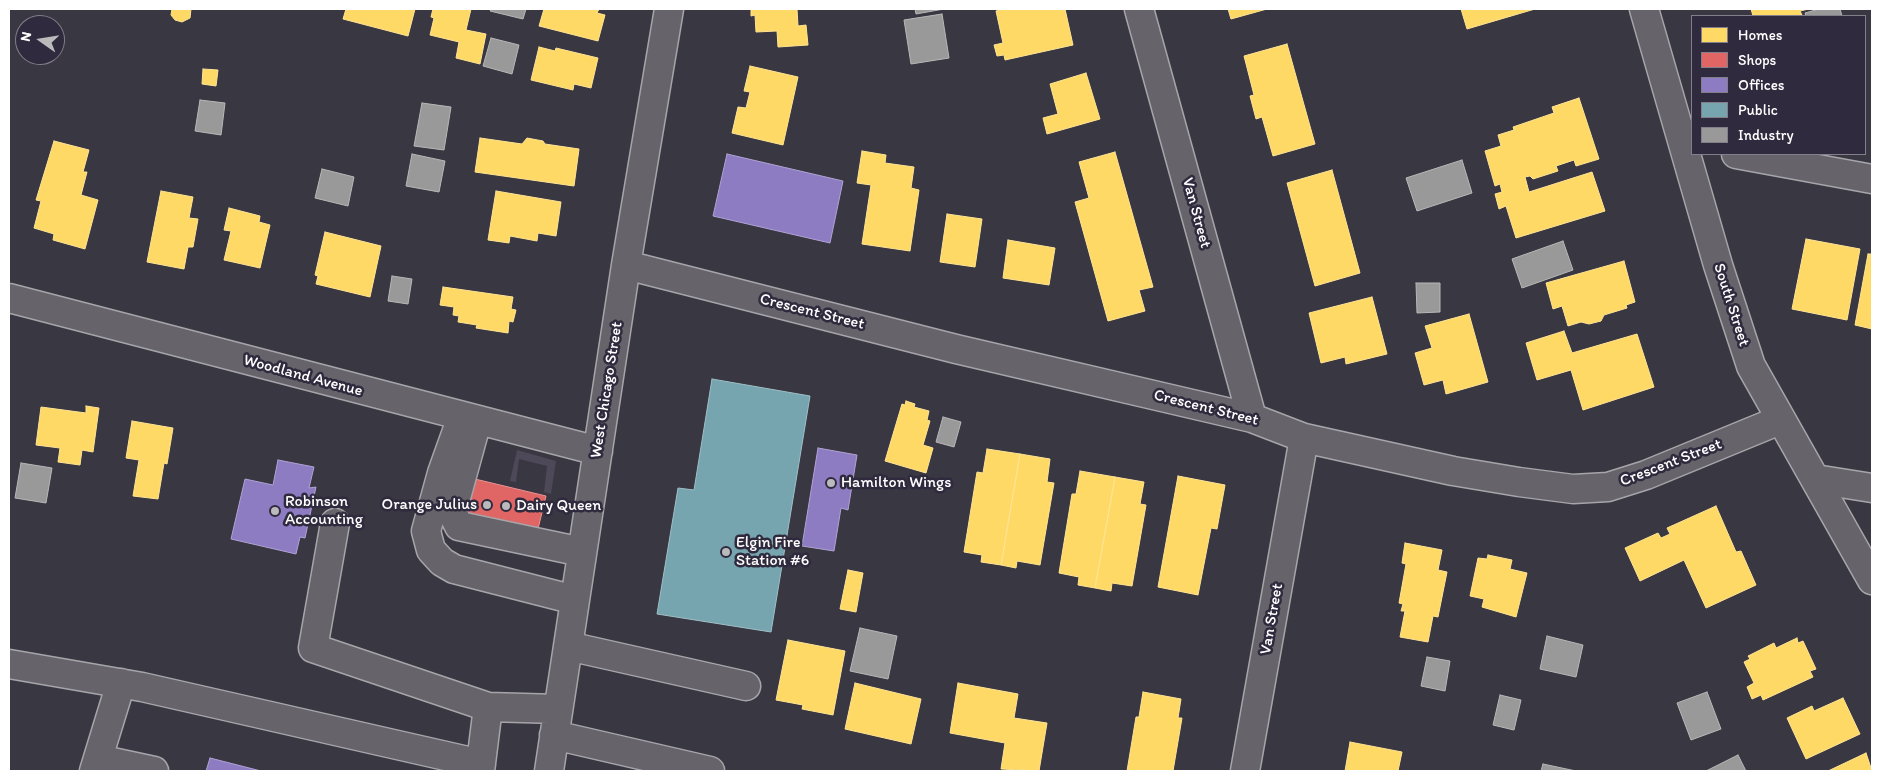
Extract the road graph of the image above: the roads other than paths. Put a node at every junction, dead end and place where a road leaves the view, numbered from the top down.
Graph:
1 (669, 9) edge
2 (1139, 9) edge
3 (1644, 9) edge
4 (1688, 145) edge
5 (1741, 155) edge
6 (1872, 179) edge
7 (626, 265) junction
8 (9, 298) edge
9 (1252, 418) junction
10 (470, 419) junction
11 (1780, 420) junction
12 (1304, 438) junction
13 (598, 451) junction
14 (1815, 479) junction
15 (1872, 488) edge
16 (335, 523) dead end
17 (582, 552) junction
18 (1872, 580) edge
19 (575, 600) junction
20 (568, 646) junction
21 (9, 664) edge
22 (121, 683) junction
23 (746, 686) dead end
24 (488, 707) junction
25 (556, 722) junction
26 (96, 765) edge
27 (480, 768) edge
28 (694, 769) edge
29 (154, 771) edge
30 (549, 771) edge
31 (1245, 771) edge

1 - 7 street, West Chicago Street
2 - 9 street, Van Street
3 - 4 street, South Street
4 - 11 street, South Street
5 - 6 street
7 - 9 street, Crescent Street
7 - 13 street, West Chicago Street
8 - 10 street, Woodland Avenue
9 - 12 street, Crescent Street
10 - 13 street, Woodland Avenue
10 - 17 street
10 - 19 street
11 - 12 street, Crescent Street
11 - 14 street, South Street
12 - 31 street, Van Street
13 - 17 street, West Chicago Street
14 - 15 street
14 - 18 street, South Street
16 - 24 street
17 - 19 street, West Chicago Street
19 - 20 street, West Chicago Street
20 - 23 street
20 - 25 street, West Chicago Street
21 - 22 street
22 - 26 street
22 - 27 street
24 - 25 street
24 - 27 street
25 - 28 street
25 - 30 street, West Chicago Street
26 - 29 street

